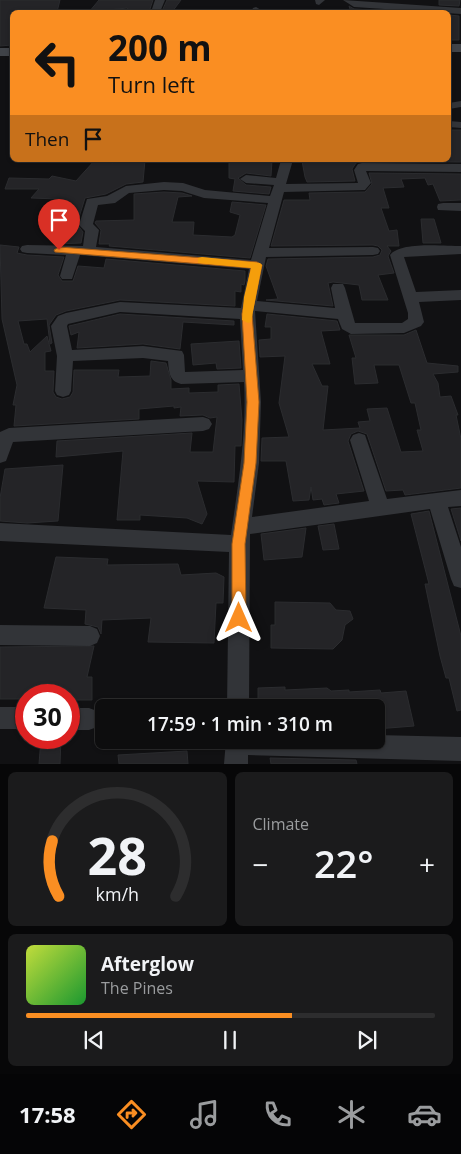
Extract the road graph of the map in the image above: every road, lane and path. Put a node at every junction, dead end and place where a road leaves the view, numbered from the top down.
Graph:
1 (348, 0) edge
2 (446, 10) edge
3 (287, 162) edge
4 (461, 168) edge
5 (246, 179) dead end
6 (279, 190) junction
7 (443, 207) dead end
8 (461, 207) edge
9 (27, 249) dead end
10 (461, 250) edge
11 (74, 251) junction
12 (89, 251) junction
13 (373, 251) dead end
14 (259, 259) junction
15 (67, 276) dead end
16 (338, 288) dead end
17 (461, 295) edge
18 (410, 297) junction
19 (248, 310) junction
20 (344, 314) junction
21 (65, 356) junction
22 (251, 376) junction
23 (63, 391) dead end
24 (203, 424) dead end
25 (359, 440) dead end
26 (0, 456) edge
27 (461, 498) edge
28 (437, 500) junction
29 (380, 507) junction
30 (0, 532) edge
31 (240, 536) junction
32 (461, 580) edge
33 (0, 634) edge
34 (90, 636) dead end
35 (238, 699) edge
36 (0, 718) edge
37 (15, 718) edge
38 (385, 749) edge
39 (461, 749) edge

1 - 2 street
3 - 6 street
4 - 6 street
5 - 6 street
6 - 12 street
6 - 14 street
7 - 8 street
9 - 11 street
10 - 18 street
11 - 12 street
11 - 15 street
12 - 14 street
13 - 14 street
14 - 19 street
16 - 20 street
17 - 18 street
18 - 20 street
19 - 20 street
19 - 21 street
19 - 22 street
21 - 22 street
21 - 23 street
22 - 31 street
24 - 26 street
25 - 29 street
27 - 28 street
28 - 29 street
28 - 32 street
29 - 31 street
30 - 31 street
31 - 35 street
33 - 34 street
36 - 37 street
38 - 39 street

